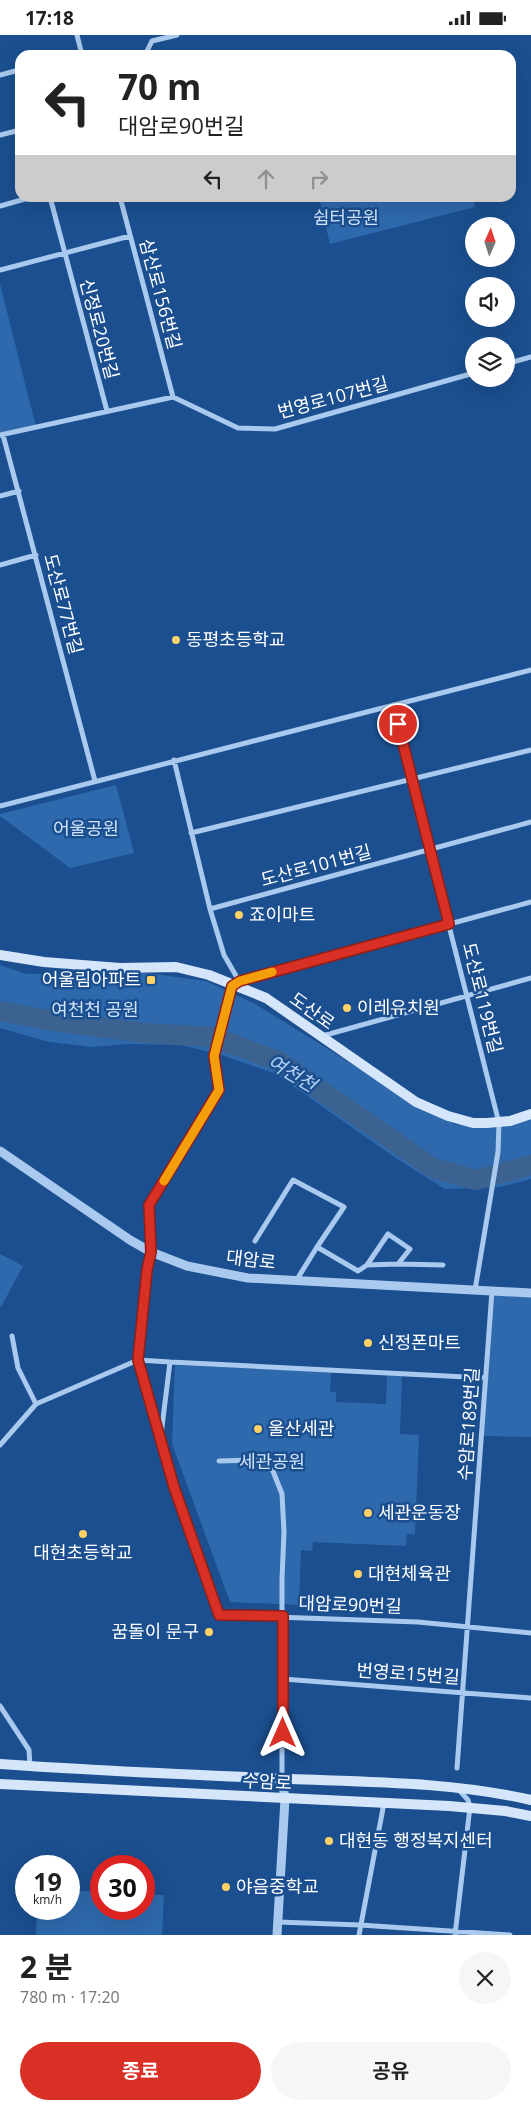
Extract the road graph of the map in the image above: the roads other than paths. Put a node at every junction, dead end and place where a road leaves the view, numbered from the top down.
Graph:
1 (77, 35) edge
2 (177, 35) edge
3 (81, 50) edge
4 (148, 50) edge
5 (15, 71) edge
6 (0, 75) edge
7 (15, 131) edge
8 (0, 135) edge
9 (15, 202) edge
10 (51, 202) edge
11 (121, 202) edge
12 (0, 206) edge
13 (130, 236) junction
14 (65, 253) junction
15 (0, 270) edge
16 (531, 357) edge
17 (515, 361) edge
18 (465, 376) edge
19 (173, 397) junction
20 (107, 411) junction
21 (2, 435) edge
22 (19, 491) junction
23 (0, 496) edge
24 (36, 555) junction
25 (0, 565) edge
26 (531, 670) edge
27 (393, 705) junction
28 (531, 750) edge
29 (174, 760) junction
30 (411, 779) junction
31 (95, 781) junction
32 (0, 805) edge
33 (531, 822) edge
34 (191, 833) junction
35 (430, 851) junction
36 (531, 901) edge
37 (210, 909) junction
38 (449, 924) junction
39 (0, 955) edge
40 (531, 978) edge
41 (236, 983) junction
42 (467, 996) junction
43 (321, 1037) junction
44 (531, 1114) edge
45 (499, 1123) junction
46 (0, 1151) edge
47 (255, 1241) dead end
48 (317, 1247) junction
49 (151, 1252) junction
50 (398, 1264) junction
51 (367, 1265) junction
52 (443, 1265) dead end
53 (296, 1281) junction
54 (475, 1290) junction
55 (492, 1291) junction
56 (531, 1293) edge
57 (12, 1336) dead end
58 (138, 1360) junction
59 (170, 1362) junction
60 (486, 1378) junction
61 (36, 1404) junction
62 (161, 1438) junction
63 (0, 1445) edge
64 (219, 1461) dead end
65 (283, 1616) junction
66 (467, 1627) junction
67 (531, 1633) edge
68 (283, 1679) junction
69 (462, 1692) junction
70 (531, 1699) edge
71 (0, 1706) edge
72 (0, 1764) edge
73 (30, 1766) junction
74 (457, 1768) dead end
75 (282, 1779) junction
76 (0, 1784) edge
77 (450, 1786) junction
78 (285, 1799) junction
79 (531, 1799) edge
80 (384, 1803) junction
81 (470, 1807) junction
82 (531, 1816) edge
83 (278, 1921) junction
84 (360, 1925) junction
85 (456, 1933) edge
86 (277, 1935) edge
87 (359, 1935) edge
88 (510, 1935) edge

1 - 3 street
2 - 4 street
5 - 6 street
7 - 8 street
9 - 12 street
10 - 14 street, 신정로20번길
11 - 13 street, 삼산로156번길
13 - 14 street
13 - 19 street, 삼산로156번길
14 - 15 street
14 - 20 street, 신정로20번길
16 - 17 street
18 - 19 street, 번영로107번길
19 - 20 street
20 - 21 street
21 - 22 street, 도산로77번길
22 - 23 street
22 - 24 street, 도산로77번길
24 - 25 street
24 - 31 street, 도산로77번길
26 - 27 street
27 - 29 street
27 - 30 street, 도산로119번길
28 - 30 street
29 - 31 street
29 - 34 street
30 - 34 street
30 - 35 street, 도산로119번길
31 - 32 street
33 - 35 street
34 - 37 street
35 - 37 street, 도산로101번길
35 - 38 street, 도산로119번길
36 - 38 street
37 - 41 street
38 - 41 street
38 - 42 street, 도산로119번길
39 - 41 main road, 도산로
40 - 42 street
41 - 43 main road, 도산로
41 - 49 street, 대암로90번길
42 - 43 street
42 - 45 street, 도산로119번길
43 - 45 main road, 도산로
44 - 45 main road, 도산로
45 - 54 street, 도산로119번길
46 - 49 street, 대암로
47 - 48 street
48 - 51 street
48 - 53 street
49 - 53 street, 대암로
49 - 58 street, 대암로90번길
50 - 51 street
50 - 51 street
50 - 52 street
53 - 54 street, 대암로
54 - 55 street, 대암로
55 - 56 street, 대암로
55 - 60 street, 수암로189번길
57 - 61 street
58 - 59 street
58 - 61 street
58 - 62 street, 대암로90번길
59 - 60 street
59 - 62 street
60 - 66 street, 수암로189번길
61 - 63 street
62 - 65 street, 대암로90번길
64 - 65 street, 수암로
65 - 66 street, 대암로90번길
65 - 68 street, 수암로
66 - 67 street, 대암로90번길
66 - 69 street, 수암로189번길
68 - 69 street, 번영로15번길
68 - 75 street, 수암로
69 - 70 street, 번영로15번길
69 - 74 street, 수암로189번길
71 - 73 street
72 - 73 main road, 수암로
73 - 75 main road, 수암로
75 - 77 main road, 수암로
75 - 78 street
76 - 78 main road, 수암로
77 - 79 main road, 수암로
77 - 81 street
78 - 80 main road, 수암로
78 - 83 street
80 - 81 main road, 수암로
80 - 84 street
81 - 82 main road, 수암로
81 - 85 street
83 - 84 street
83 - 86 street
84 - 85 street
84 - 87 street
85 - 88 street

